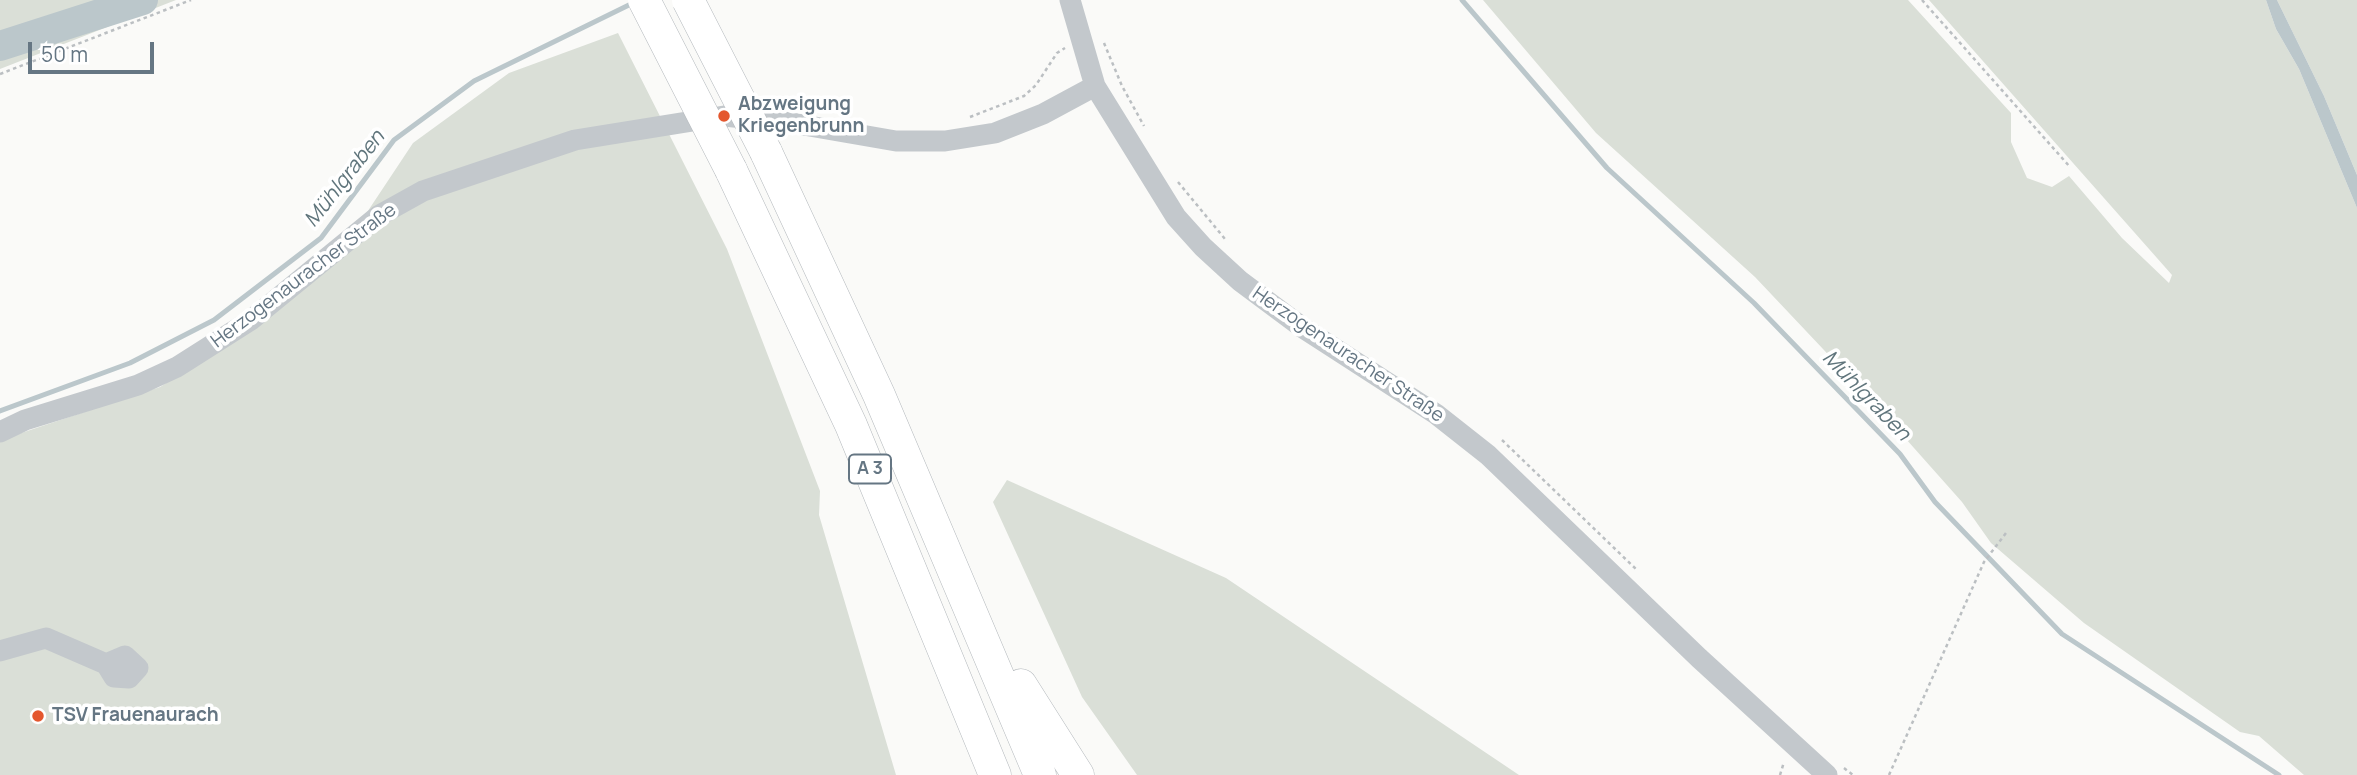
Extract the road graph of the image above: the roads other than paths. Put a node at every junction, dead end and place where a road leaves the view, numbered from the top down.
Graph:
1 (644, 0) edge
2 (688, 0) edge
3 (1070, 0) edge
4 (1095, 86) junction
5 (0, 432) edge
6 (944, 543) junction
7 (0, 651) edge
8 (106, 664) dead end
9 (995, 775) edge
10 (1040, 775) edge
11 (1078, 775) edge
12 (1827, 775) edge

1 - 9 highway, A 3, bridge
2 - 6 highway, A 3, bridge
3 - 4 street
4 - 5 street, Herzogenauracher Straße
4 - 12 street, Herzogenauracher Straße
6 - 10 highway, A 3
6 - 11 highway
7 - 8 street

